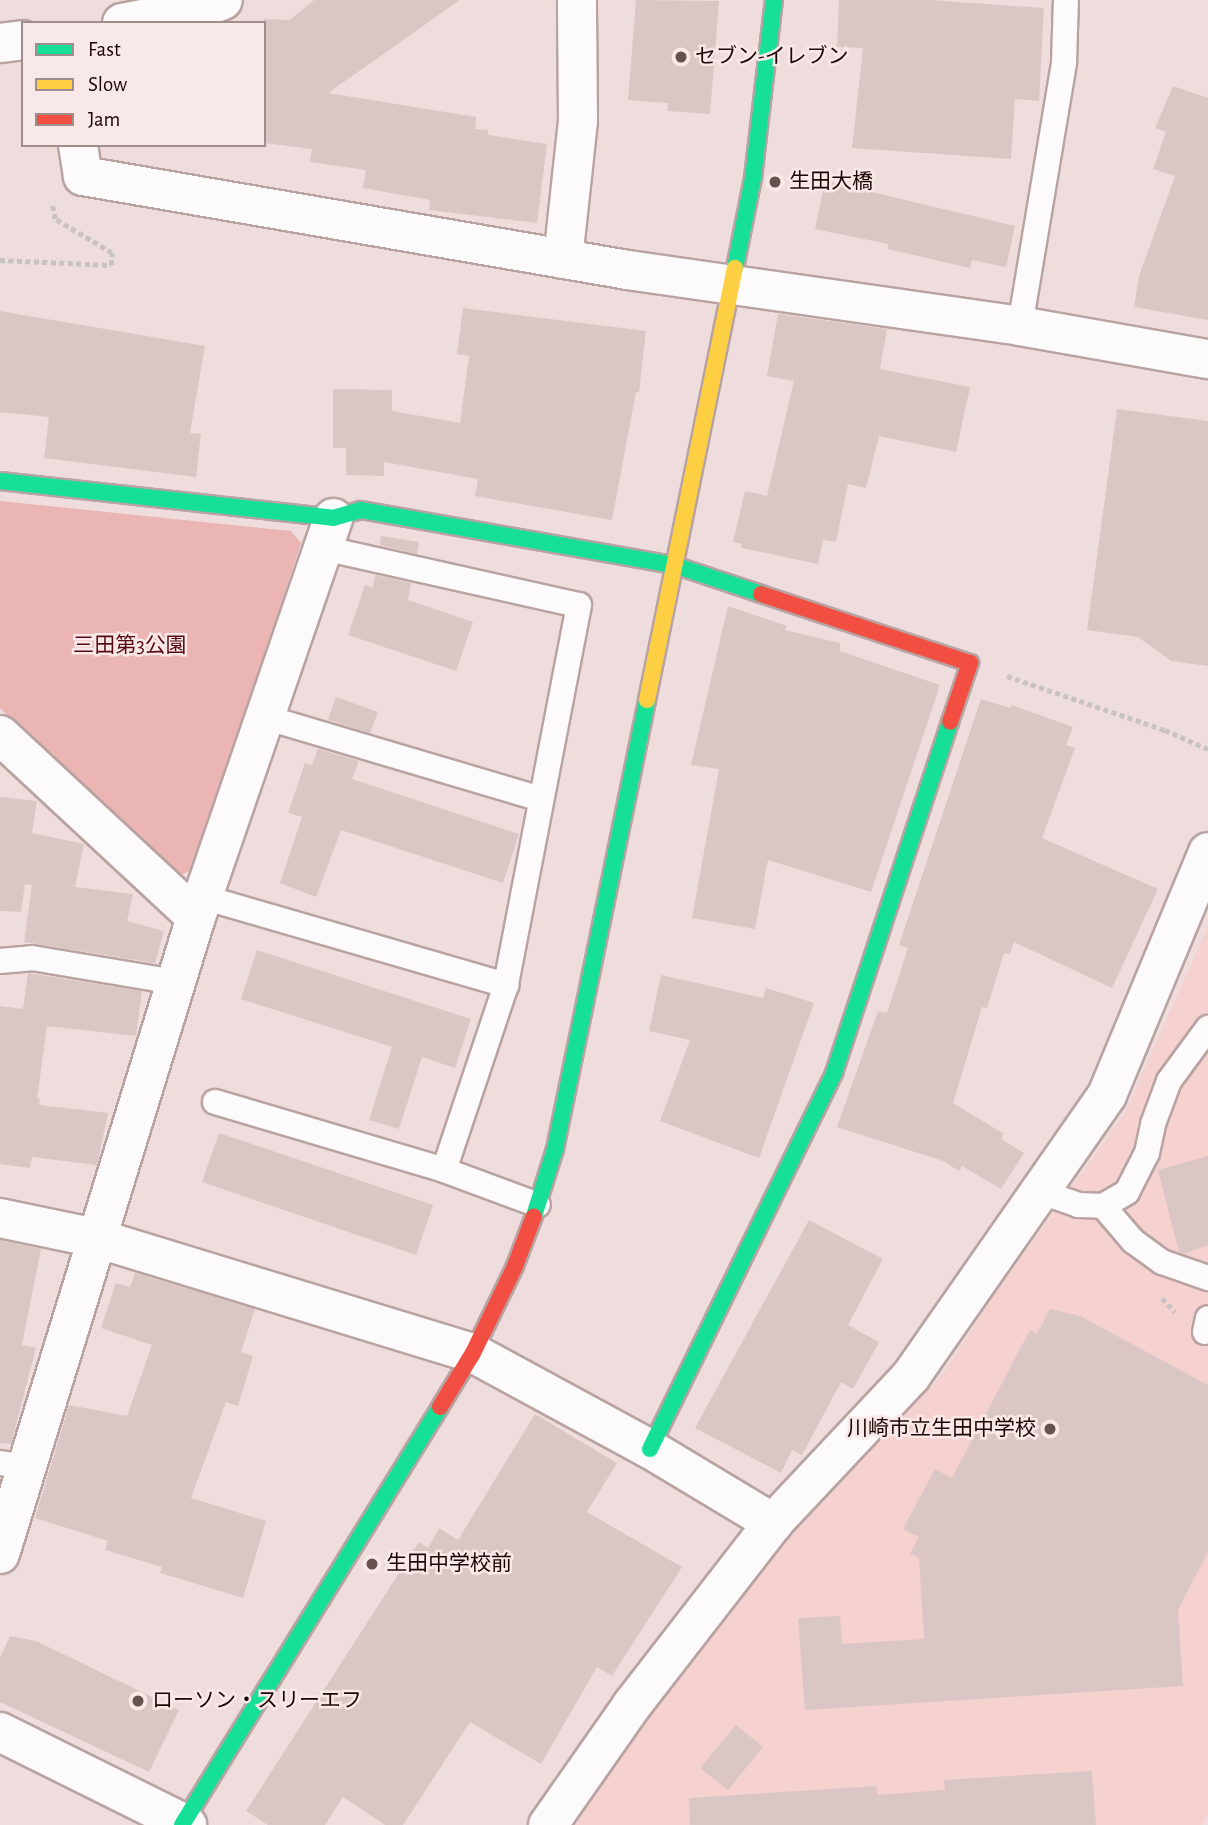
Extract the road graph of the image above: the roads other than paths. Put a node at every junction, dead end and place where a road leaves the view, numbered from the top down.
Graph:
1 (223, 0) edge
2 (578, 0) edge
3 (774, 0) edge
4 (1066, 0) edge
5 (132, 21) edge
6 (21, 40) edge
7 (0, 43) edge
8 (78, 147) edge
9 (563, 259) junction
10 (732, 286) junction
11 (1020, 326) junction
12 (1208, 359) edge
13 (0, 481) edge
14 (328, 533) junction
15 (677, 566) junction
16 (264, 717) junction
17 (0, 735) edge
18 (541, 799) junction
19 (1208, 852) edge
20 (200, 907) junction
21 (0, 961) edge
22 (176, 982) junction
23 (506, 985) junction
24 (1208, 1028) edge
25 (215, 1102) dead end
26 (444, 1170) junction
27 (1041, 1192) junction
28 (538, 1205) junction
29 (1103, 1206) junction
30 (0, 1218) edge
31 (96, 1238) junction
32 (1208, 1278) edge
33 (473, 1353) junction
34 (650, 1449) junction
35 (13, 1465) edge
36 (773, 1523) junction
37 (0, 1555) edge
38 (0, 1732) edge
39 (184, 1824) edge
40 (548, 1825) edge

1 - 5 street
2 - 9 street
3 - 10 street
4 - 11 lane
6 - 7 street
8 - 9 street
9 - 10 street
10 - 11 street
10 - 15 street
11 - 12 street
13 - 14 street
14 - 15 street
14 - 16 street
14 - 18 lane
15 - 28 street
15 - 34 street
16 - 18 lane
16 - 20 street
17 - 20 street
18 - 23 lane
19 - 27 street
20 - 22 street
20 - 23 lane
21 - 22 lane
22 - 31 street
23 - 26 lane
24 - 29 lane
25 - 26 lane
26 - 28 lane
27 - 29 lane
27 - 36 street
28 - 33 street
29 - 32 lane
30 - 31 street
31 - 33 street
31 - 35 street
33 - 34 street
33 - 39 street
34 - 36 street
35 - 37 street
36 - 40 street
38 - 39 street

